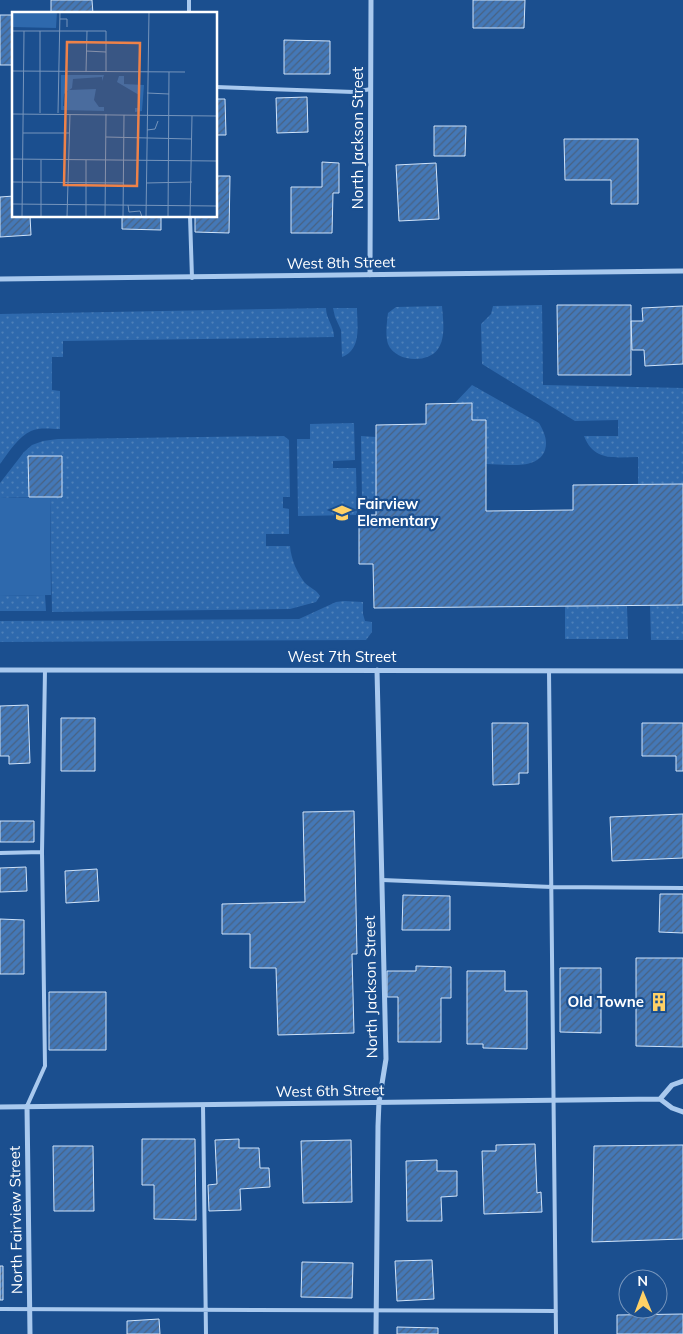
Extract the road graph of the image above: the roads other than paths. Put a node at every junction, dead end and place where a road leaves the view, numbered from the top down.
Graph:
1 (371, 0) edge
2 (218, 87) edge
3 (371, 89) junction
4 (190, 218) edge
5 (683, 271) edge
6 (370, 275) junction
7 (192, 278) junction
8 (0, 279) edge
9 (0, 670) edge
10 (45, 670) junction
11 (376, 670) junction
12 (549, 671) junction
13 (683, 672) edge
14 (42, 852) junction
15 (0, 853) edge
16 (382, 880) junction
17 (552, 887) junction
18 (683, 888) edge
19 (683, 1081) edge
20 (660, 1099) junction
21 (554, 1101) junction
22 (379, 1102) junction
23 (204, 1105) junction
24 (27, 1106) junction
25 (0, 1107) edge
26 (683, 1112) edge
27 (30, 1309) junction
28 (206, 1309) junction
29 (376, 1309) junction
30 (0, 1310) edge
31 (556, 1310) junction
32 (30, 1334) edge
33 (206, 1334) edge
34 (376, 1334) edge
35 (556, 1334) edge

1 - 3 street, North Jackson Street
2 - 3 lane
3 - 6 street, North Jackson Street
4 - 7 lane
5 - 6 street, West 8th Street
6 - 7 street, West 8th Street
7 - 8 street, West 8th Street
9 - 10 street, West 7th Street
10 - 11 street, West 7th Street
10 - 14 lane
11 - 12 street, West 7th Street
11 - 16 street, North Jackson Street
12 - 13 street, West 7th Street
12 - 17 lane
14 - 15 lane
14 - 24 lane
16 - 17 lane
16 - 22 street, North Jackson Street
17 - 18 lane
17 - 21 lane
19 - 20 street
20 - 21 street, West 6th Street
20 - 26 street
21 - 22 street, West 6th Street
21 - 31 lane
22 - 23 street, West 6th Street
22 - 29 street, North Jackson Street
23 - 24 street, West 6th Street
23 - 28 lane
24 - 25 street, West 6th Street
24 - 27 street, North Fairview Street
27 - 28 lane
27 - 30 lane
27 - 32 street, North Fairview Street
28 - 29 lane
28 - 33 lane
29 - 31 lane
29 - 34 street, North Jackson Street
31 - 35 lane

